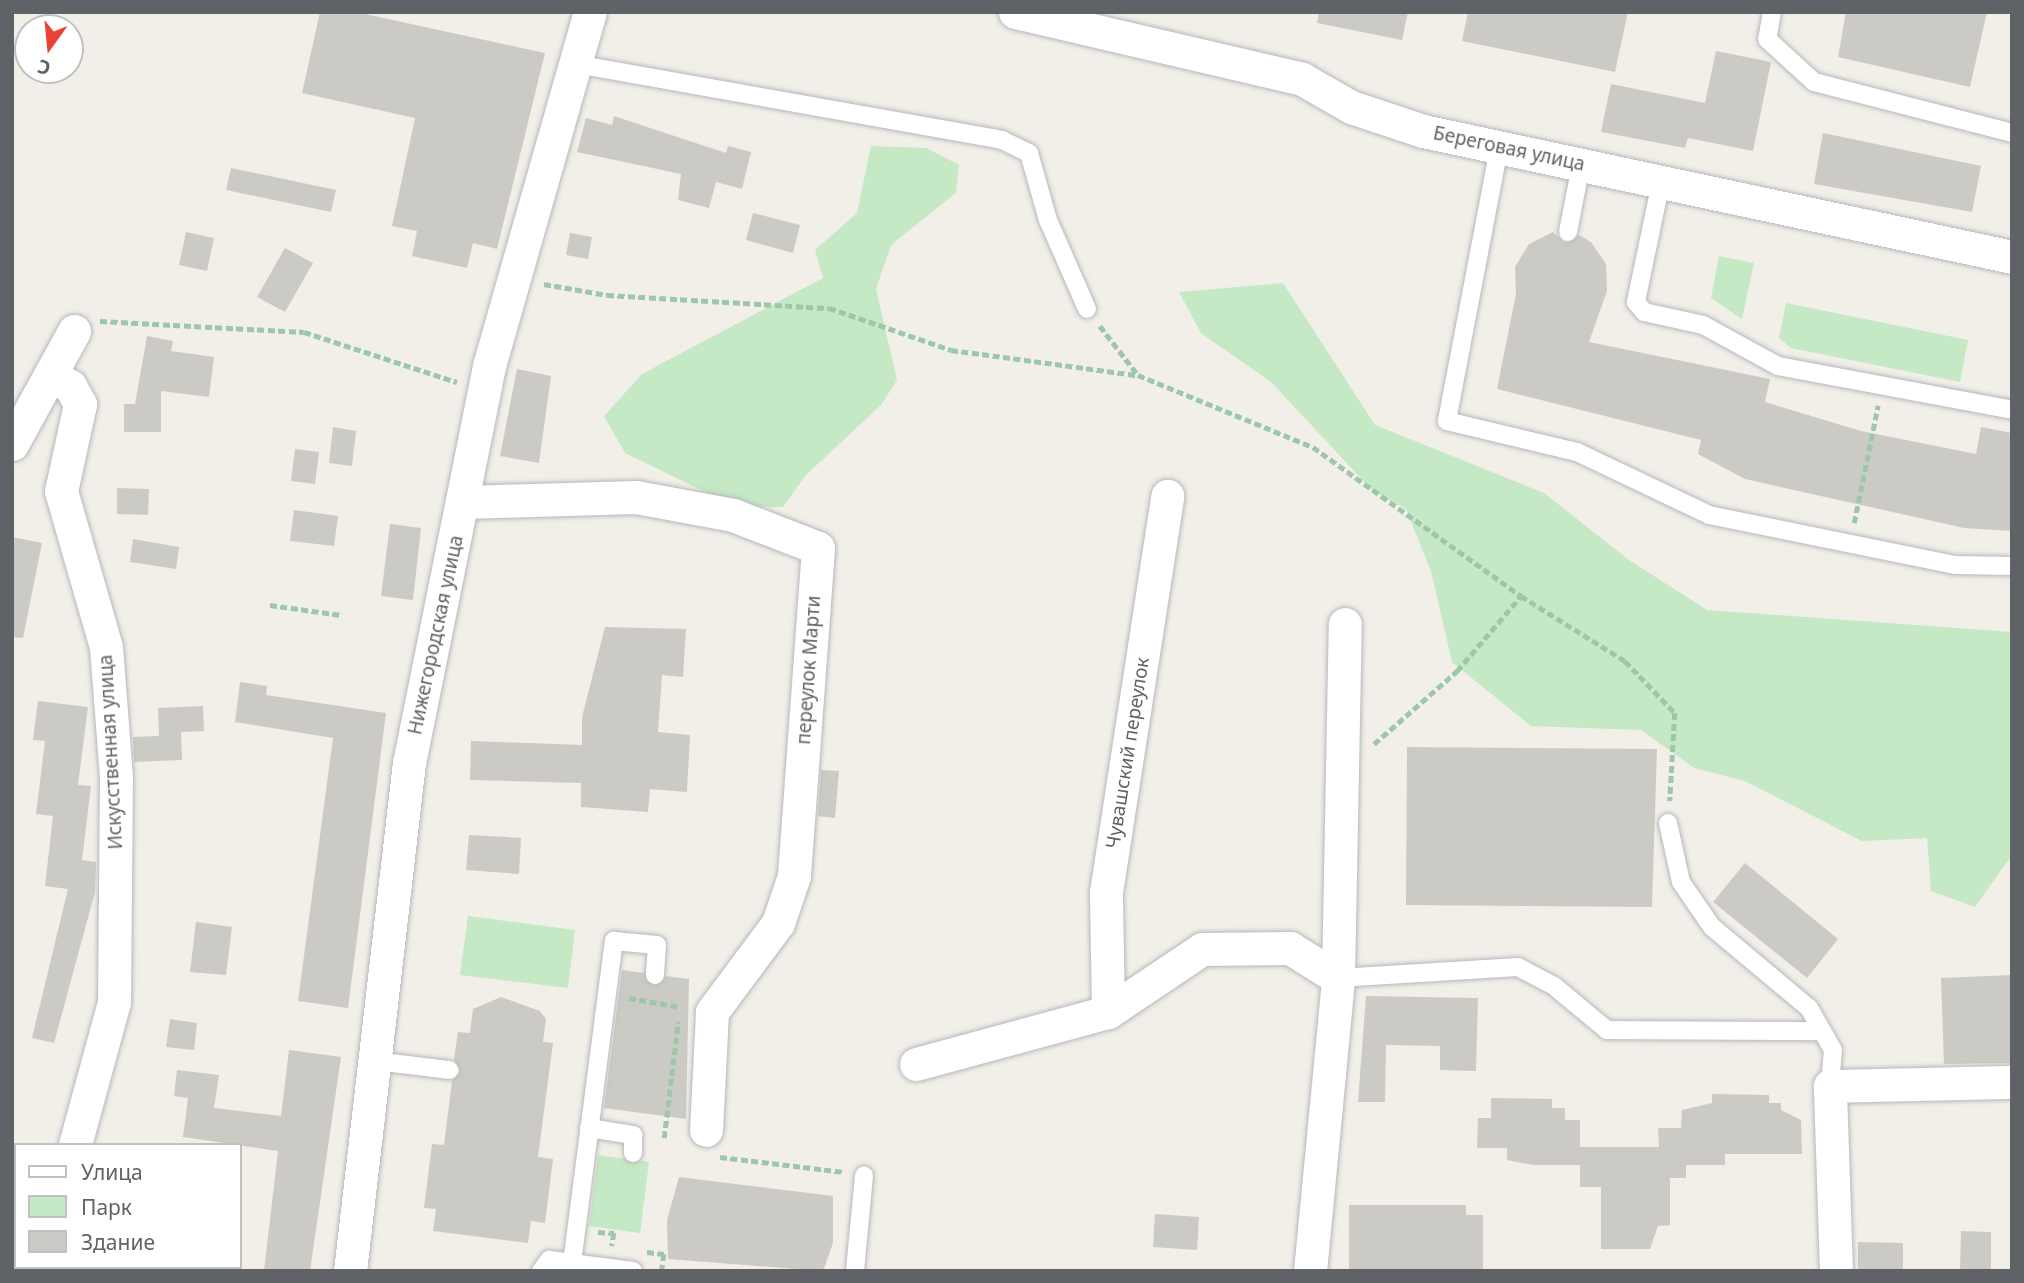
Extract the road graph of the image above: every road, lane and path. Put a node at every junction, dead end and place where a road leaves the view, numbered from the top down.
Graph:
1 (590, 12) edge
2 (1015, 12) edge
3 (1772, 12) edge
4 (576, 64) junction
5 (2012, 133) edge
6 (1499, 148) junction
7 (1581, 165) junction
8 (1661, 182) junction
9 (1568, 232) dead end
10 (2012, 257) edge
11 (514, 278) junction
12 (1087, 309) joint
13 (74, 331) joint
14 (1138, 375) junction
15 (52, 376) junction
16 (1882, 387) junction
17 (484, 391) junction
18 (2012, 410) edge
19 (12, 444) edge
20 (1167, 496) dead end
21 (464, 502) junction
22 (1850, 543) junction
23 (2012, 566) edge
24 (1521, 596) junction
25 (270, 606) dead end
26 (341, 615) dead end
27 (1345, 624) dead end
28 (1343, 771) junction
29 (1668, 824) joint
30 (655, 975) dead end
31 (1338, 978) junction
32 (620, 1010) dead end
33 (1108, 1012) junction
34 (1822, 1031) junction
35 (375, 1061) junction
36 (916, 1065) dead end
37 (449, 1070) dead end
38 (2012, 1082) edge
39 (1830, 1086) junction
40 (589, 1128) junction
41 (664, 1138) junction
42 (673, 1139) dead end
43 (76, 1143) edge
44 (711, 1143) joint
45 (633, 1144) joint
46 (864, 1175) joint
47 (598, 1231) dead end
48 (612, 1248) dead end
49 (664, 1254) dead end
50 (572, 1264) junction
51 (351, 1271) edge
52 (541, 1271) edge
53 (633, 1271) edge
54 (662, 1271) edge
55 (855, 1271) edge
56 (1310, 1271) edge
57 (1836, 1271) edge

1 - 4 street, Нижегородская улица
2 - 6 street, Береговая улица
3 - 5 lane
4 - 11 street, Нижегородская улица
4 - 12 lane
6 - 7 street, Береговая улица
6 - 22 lane
7 - 8 street, Береговая улица
7 - 9 lane
8 - 10 street, Береговая улица
8 - 16 lane
11 - 14 path
11 - 17 street, Нижегородская улица
12 - 14 path
13 - 15 street
13 - 17 path
14 - 24 path
15 - 19 street
15 - 43 street, Искусственная улица
16 - 18 lane
16 - 22 path
17 - 21 street, Нижегородская улица
20 - 33 street, Чувашский переулок
21 - 35 street, Нижегородская улица
21 - 44 street, переулок Марти
22 - 23 lane
24 - 28 path
24 - 29 path
25 - 26 path
27 - 28 street
28 - 31 street
29 - 34 lane
30 - 40 lane
31 - 33 street
31 - 34 lane
31 - 56 street
32 - 41 path
33 - 36 street
34 - 39 lane
35 - 37 lane
35 - 51 street, Нижегородская улица
38 - 39 street
39 - 57 street
40 - 45 lane
40 - 50 lane
41 - 42 path
41 - 45 path
44 - 46 path
46 - 55 lane
47 - 48 path
49 - 54 path
50 - 52 lane
50 - 53 lane

